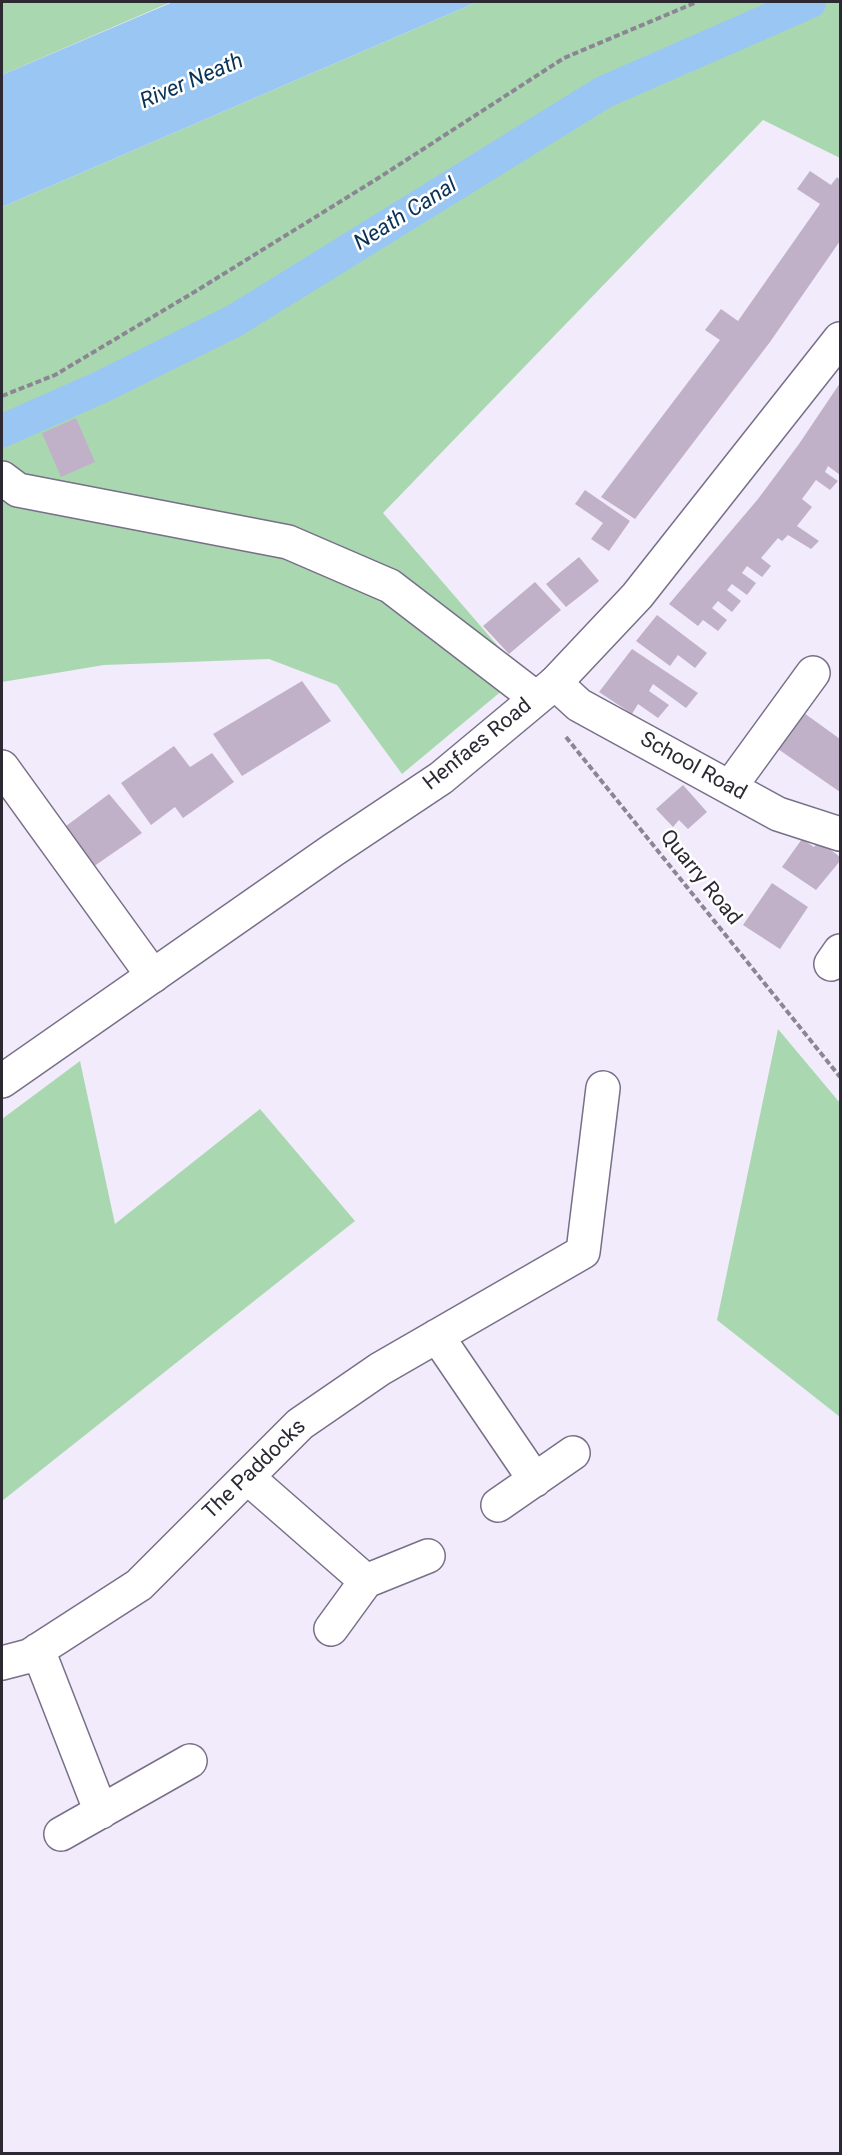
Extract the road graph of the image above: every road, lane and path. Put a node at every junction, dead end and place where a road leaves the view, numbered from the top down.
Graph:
1 (697, 2) edge
2 (840, 339) edge
3 (2, 396) edge
4 (2, 478) edge
5 (813, 673) dead end
6 (546, 691) junction
7 (2, 766) edge
8 (730, 787) junction
9 (840, 834) edge
10 (153, 976) junction
11 (840, 1077) edge
12 (2, 1081) edge
13 (603, 1088) dead end
14 (437, 1336) junction
15 (573, 1453) dead end
16 (247, 1477) junction
17 (535, 1480) junction
18 (498, 1505) dead end
19 (428, 1556) dead end
20 (366, 1581) junction
21 (331, 1629) dead end
22 (38, 1650) junction
23 (2, 1663) edge
24 (189, 1761) dead end
25 (101, 1812) junction
26 (62, 1834) dead end

1 - 3 path
2 - 6 street, Henfaes Road
4 - 6 street, School Road
5 - 8 street
6 - 8 street, School Road
6 - 10 street, Henfaes Road
6 - 11 path, Quarry Road
7 - 10 street
8 - 9 street, School Road
10 - 12 street, Henfaes Road
13 - 14 street, The Paddocks
14 - 16 street, The Paddocks
14 - 17 street
15 - 17 street
16 - 20 street
16 - 22 street, The Paddocks
17 - 18 street
19 - 20 street
20 - 21 street
22 - 23 street, The Paddocks
22 - 25 street
24 - 25 street
25 - 26 street

